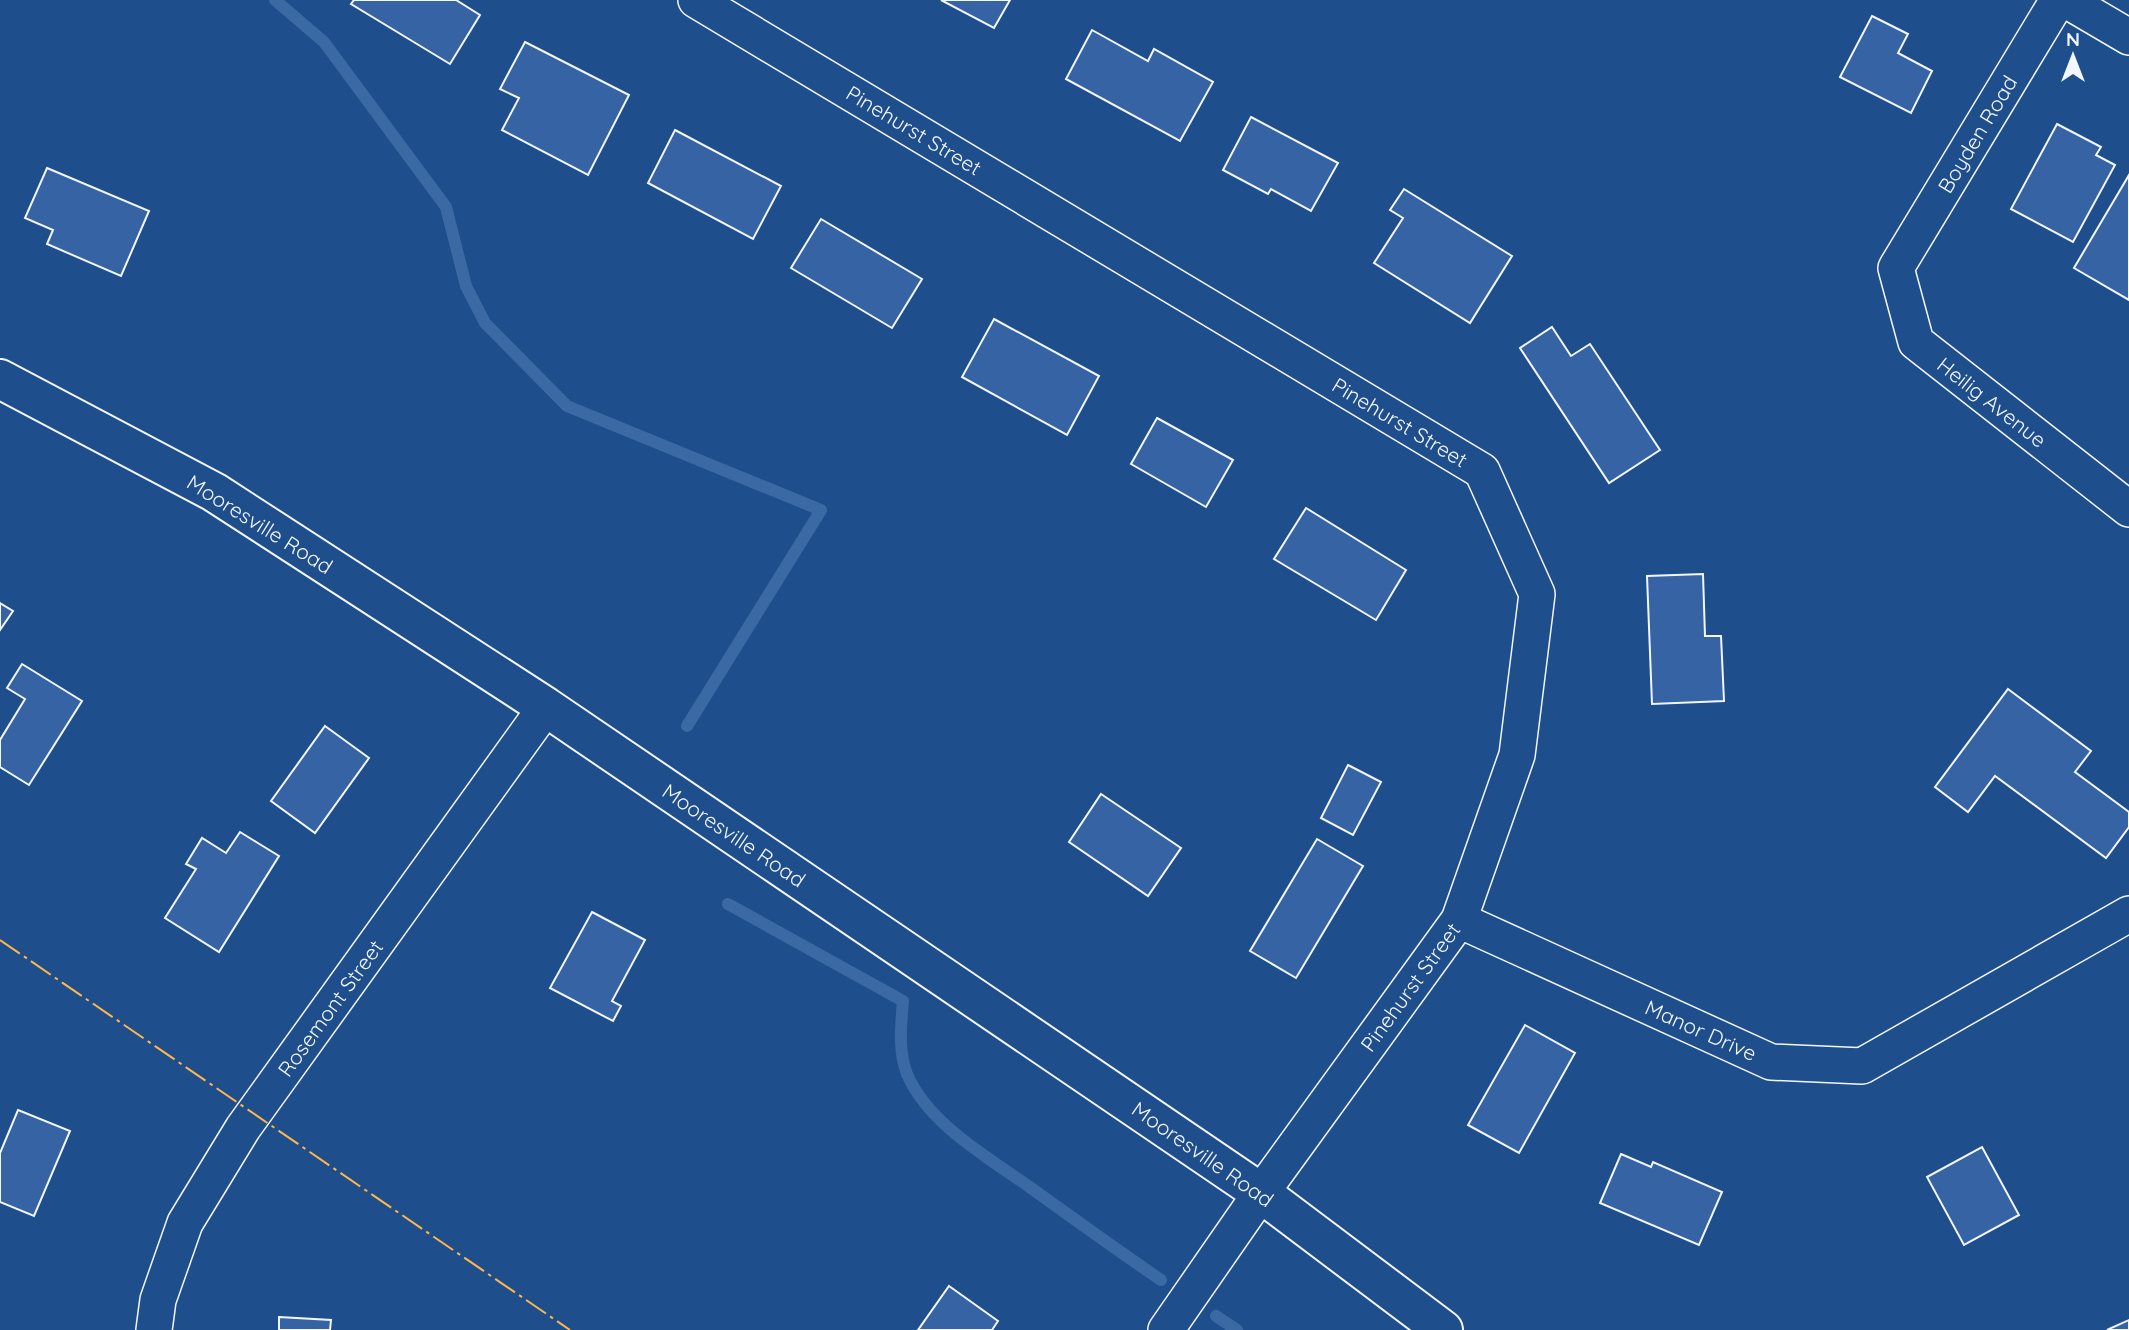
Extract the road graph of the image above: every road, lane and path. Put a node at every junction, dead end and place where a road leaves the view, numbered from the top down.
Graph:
1 (696, 0) edge
2 (2058, 0) edge
3 (2066, 0) edge
4 (2129, 37) edge
5 (1896, 268) joint
6 (0, 379) edge
7 (2129, 509) edge
8 (546, 707) junction
9 (2129, 914) edge
10 (1459, 920) junction
11 (1261, 1192) junction
12 (154, 1330) edge
13 (1166, 1330) edge
14 (1443, 1330) edge

1 - 10 street, Pinehurst Street
2 - 5 street, Boyden Road
3 - 4 street
5 - 7 street, Heilig Avenue
6 - 8 main road, Mooresville Road
8 - 11 main road, Mooresville Road
8 - 12 street, Rosemont Street
9 - 10 street, Manor Drive
10 - 11 street, Pinehurst Street
11 - 13 street, Pinehurst Street
11 - 14 main road, Mooresville Road

